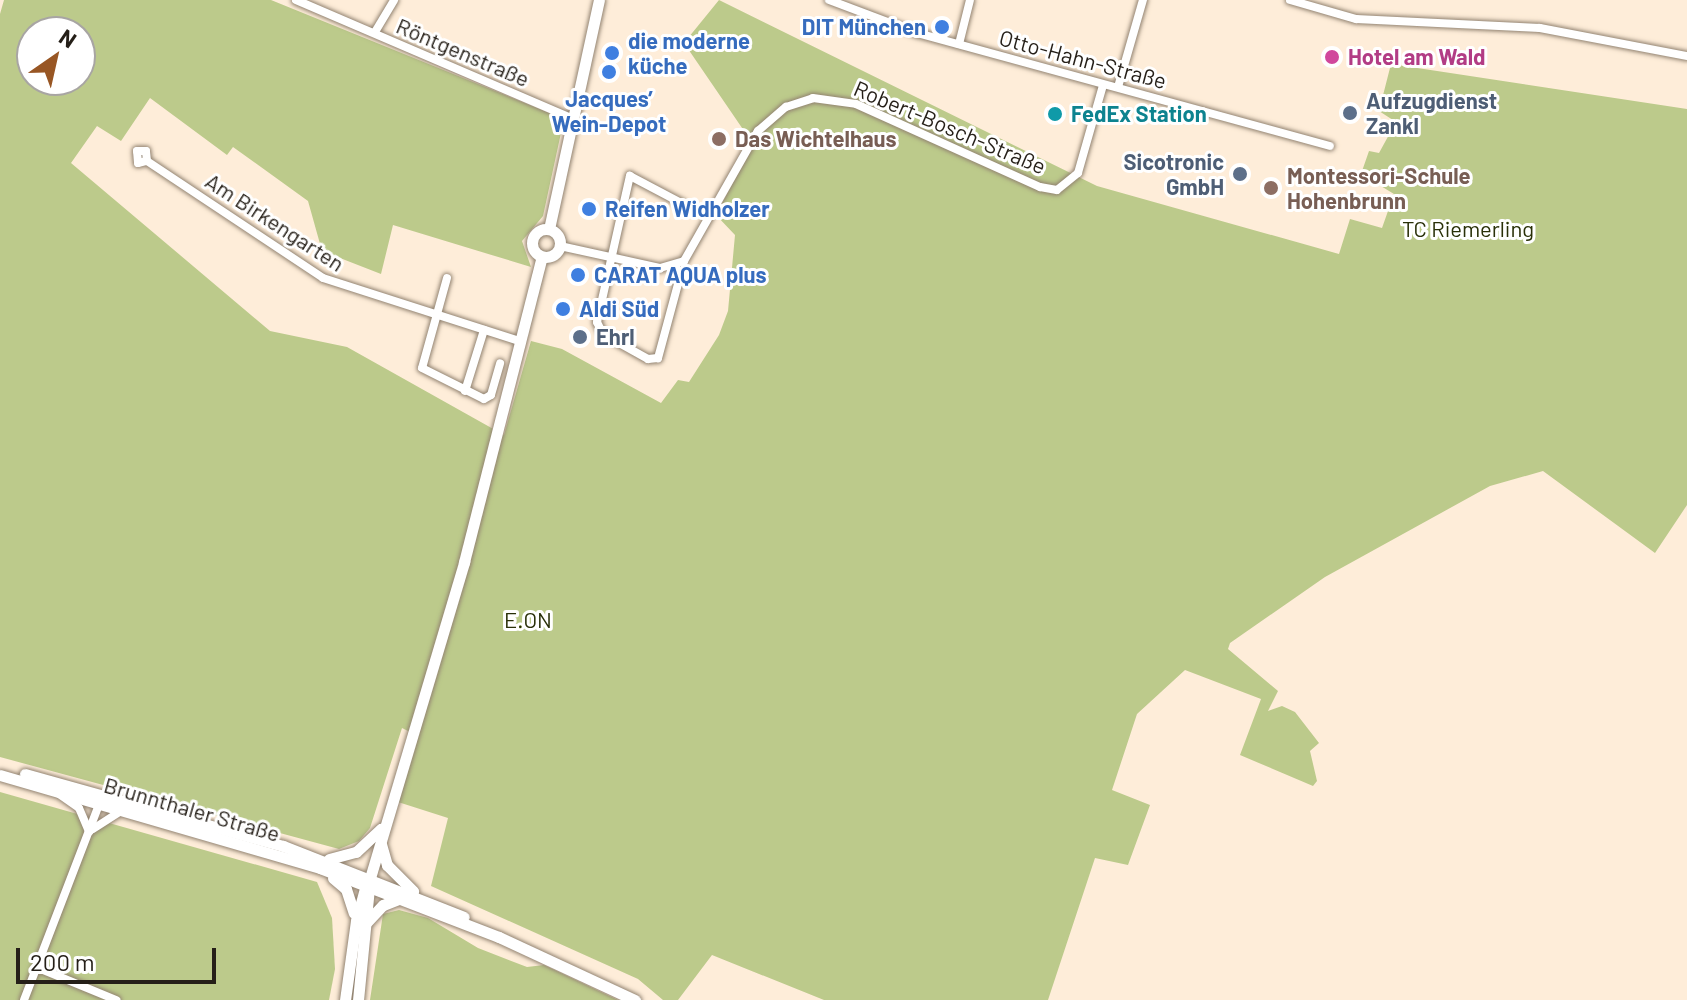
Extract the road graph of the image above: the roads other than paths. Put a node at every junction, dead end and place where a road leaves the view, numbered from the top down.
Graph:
1 (296, 0) edge
2 (394, 0) edge
3 (599, 0) edge
4 (829, 0) edge
5 (970, 0) edge
6 (1143, 0) edge
7 (1290, 0) edge
8 (375, 32) junction
9 (959, 44) junction
10 (1687, 56) edge
11 (1103, 85) junction
12 (1118, 87) junction
13 (573, 119) junction
14 (1330, 146) dead end
15 (147, 161) dead end
16 (683, 204) dead end
17 (549, 229) junction
18 (560, 246) junction
19 (542, 257) junction
20 (611, 258) junction
21 (676, 266) junction
22 (447, 278) dead end
23 (436, 314) junction
24 (484, 330) junction
25 (522, 342) junction
26 (500, 363) dead end
27 (465, 391) junction
28 (0, 767) edge
29 (0, 775) edge
30 (57, 792) junction
31 (101, 799) junction
32 (122, 810) junction
33 (89, 832) junction
34 (382, 832) junction
35 (322, 864) junction
36 (368, 884) junction
37 (399, 899) junction
38 (423, 899) junction
39 (360, 922) junction
40 (499, 937) junction
41 (36, 967) junction
42 (24, 1000) edge
43 (116, 1000) edge
44 (345, 1000) edge
45 (358, 1000) edge
46 (635, 1000) edge

1 - 8 street, Röntgenstraße
2 - 8 street
3 - 13 main road
4 - 9 street, Otto-Hahn-Straße
5 - 9 street
6 - 12 street
7 - 10 street
8 - 13 street, Röntgenstraße
9 - 11 street, Otto-Hahn-Straße
11 - 12 street, Otto-Hahn-Straße
11 - 21 street, Robert-Bosch-Straße
12 - 14 street, Otto-Hahn-Straße
13 - 17 main road
15 - 23 street, Am Birkengarten
16 - 20 street
17 - 18 main road
17 - 19 main road
18 - 19 main road
18 - 20 street
19 - 25 main road
20 - 21 street
20 - 21 street
22 - 23 street
23 - 24 street, Am Birkengarten
23 - 27 street
24 - 25 street, Am Birkengarten
24 - 27 street
25 - 34 main road
26 - 27 street
28 - 31 main road, Brunnthaler Straße
29 - 30 main road, Brunnthaler Straße
30 - 31 main road, Brunnthaler Straße
30 - 33 street
31 - 32 main road, Brunnthaler Straße
31 - 33 street
31 - 35 main road, Brunnthaler Straße
32 - 33 street
32 - 35 main road, Brunnthaler Straße
33 - 41 street
34 - 35 main road
34 - 36 main road
34 - 38 main road
35 - 36 main road, Brunnthaler Straße
35 - 39 main road
36 - 37 main road
36 - 38 main road
36 - 39 main road
37 - 39 main road
37 - 40 main road
38 - 40 main road
39 - 44 main road
39 - 45 main road
40 - 46 main road
41 - 42 street
41 - 43 street

